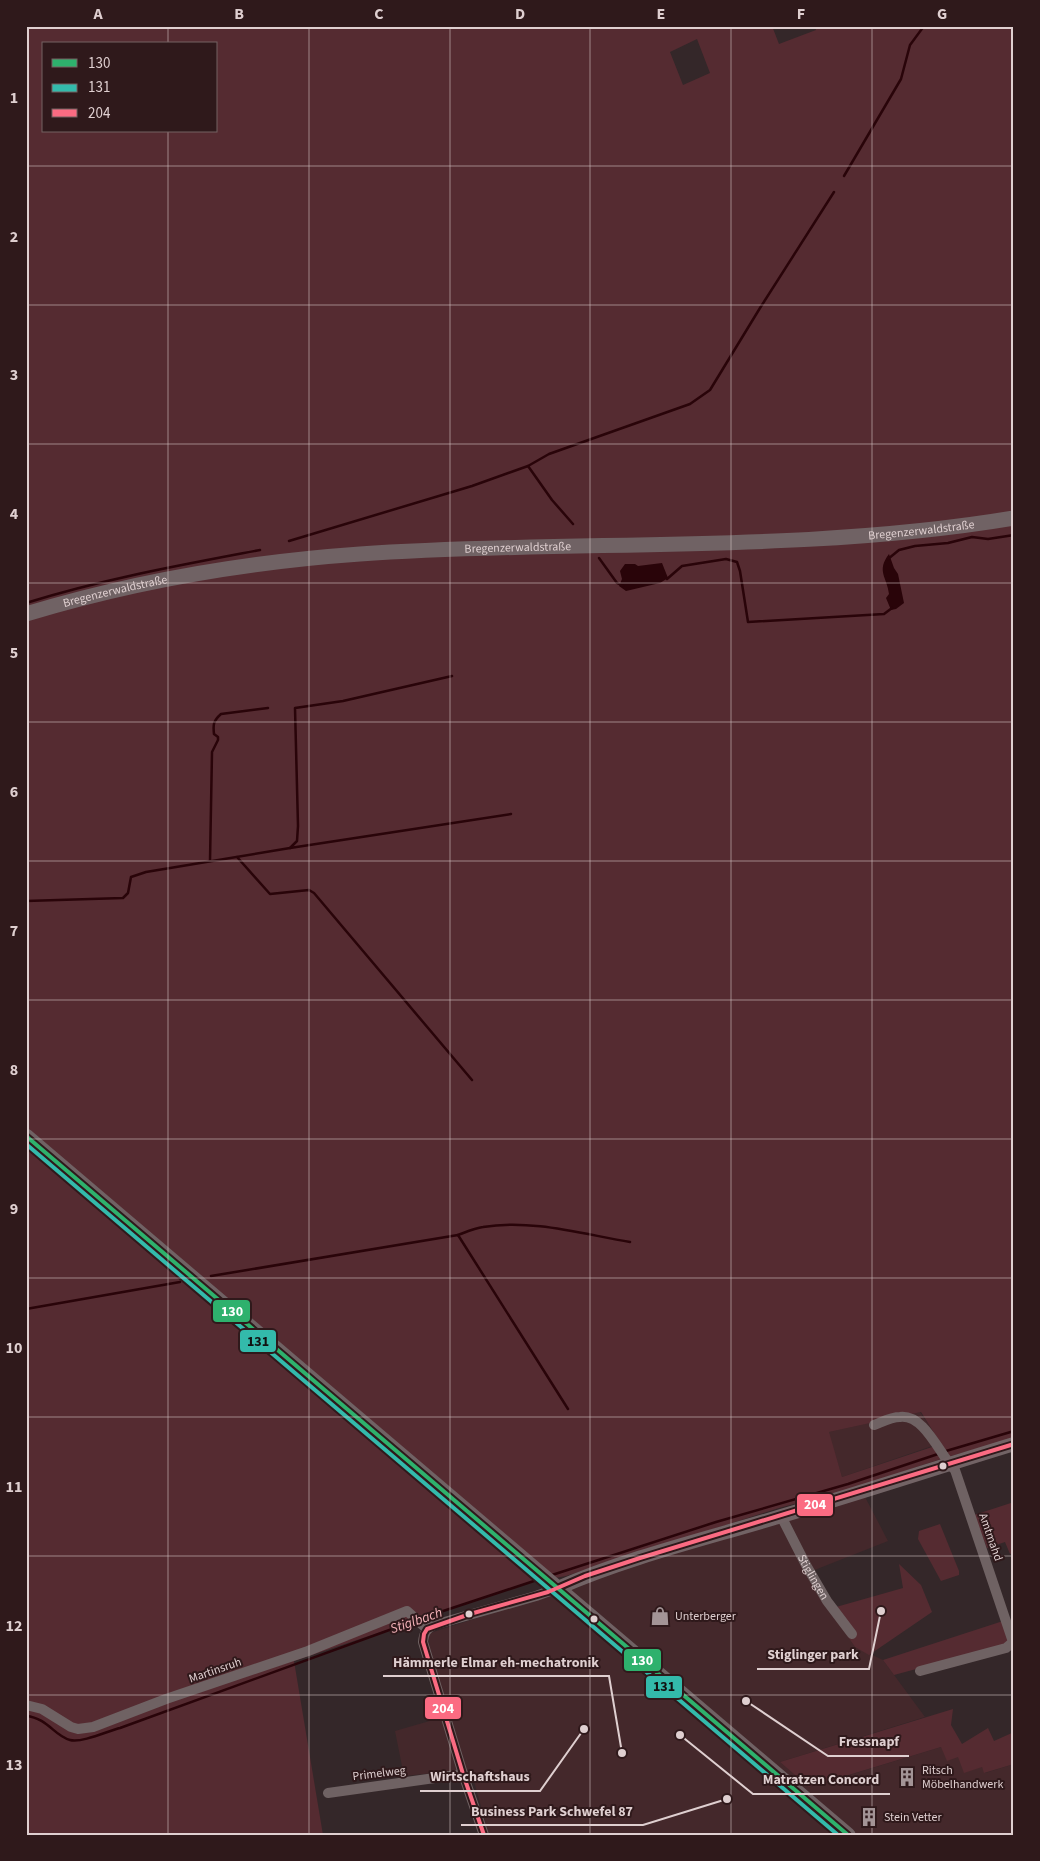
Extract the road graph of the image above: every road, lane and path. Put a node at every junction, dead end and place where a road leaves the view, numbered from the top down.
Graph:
1 (1014, 518) edge
2 (26, 614) edge
3 (26, 1136) edge
4 (874, 1425) dead end
5 (1014, 1444) edge
6 (946, 1461) junction
7 (781, 1516) junction
8 (556, 1586) junction
9 (424, 1627) junction
10 (852, 1634) dead end
11 (920, 1671) dead end
12 (26, 1705) edge
13 (463, 1774) junction
14 (328, 1793) dead end
15 (484, 1835) edge
16 (848, 1835) edge

1 - 2 main road, Bregenzerwaldstraße
3 - 8 main road
4 - 6 street
5 - 6 main road
6 - 7 main road
6 - 11 street, Amtmahd
7 - 8 main road
7 - 10 street, Stiglingen
8 - 9 street
8 - 16 main road
9 - 12 street, Martinsruh
9 - 13 street
13 - 14 street, Primelweg
13 - 15 street

